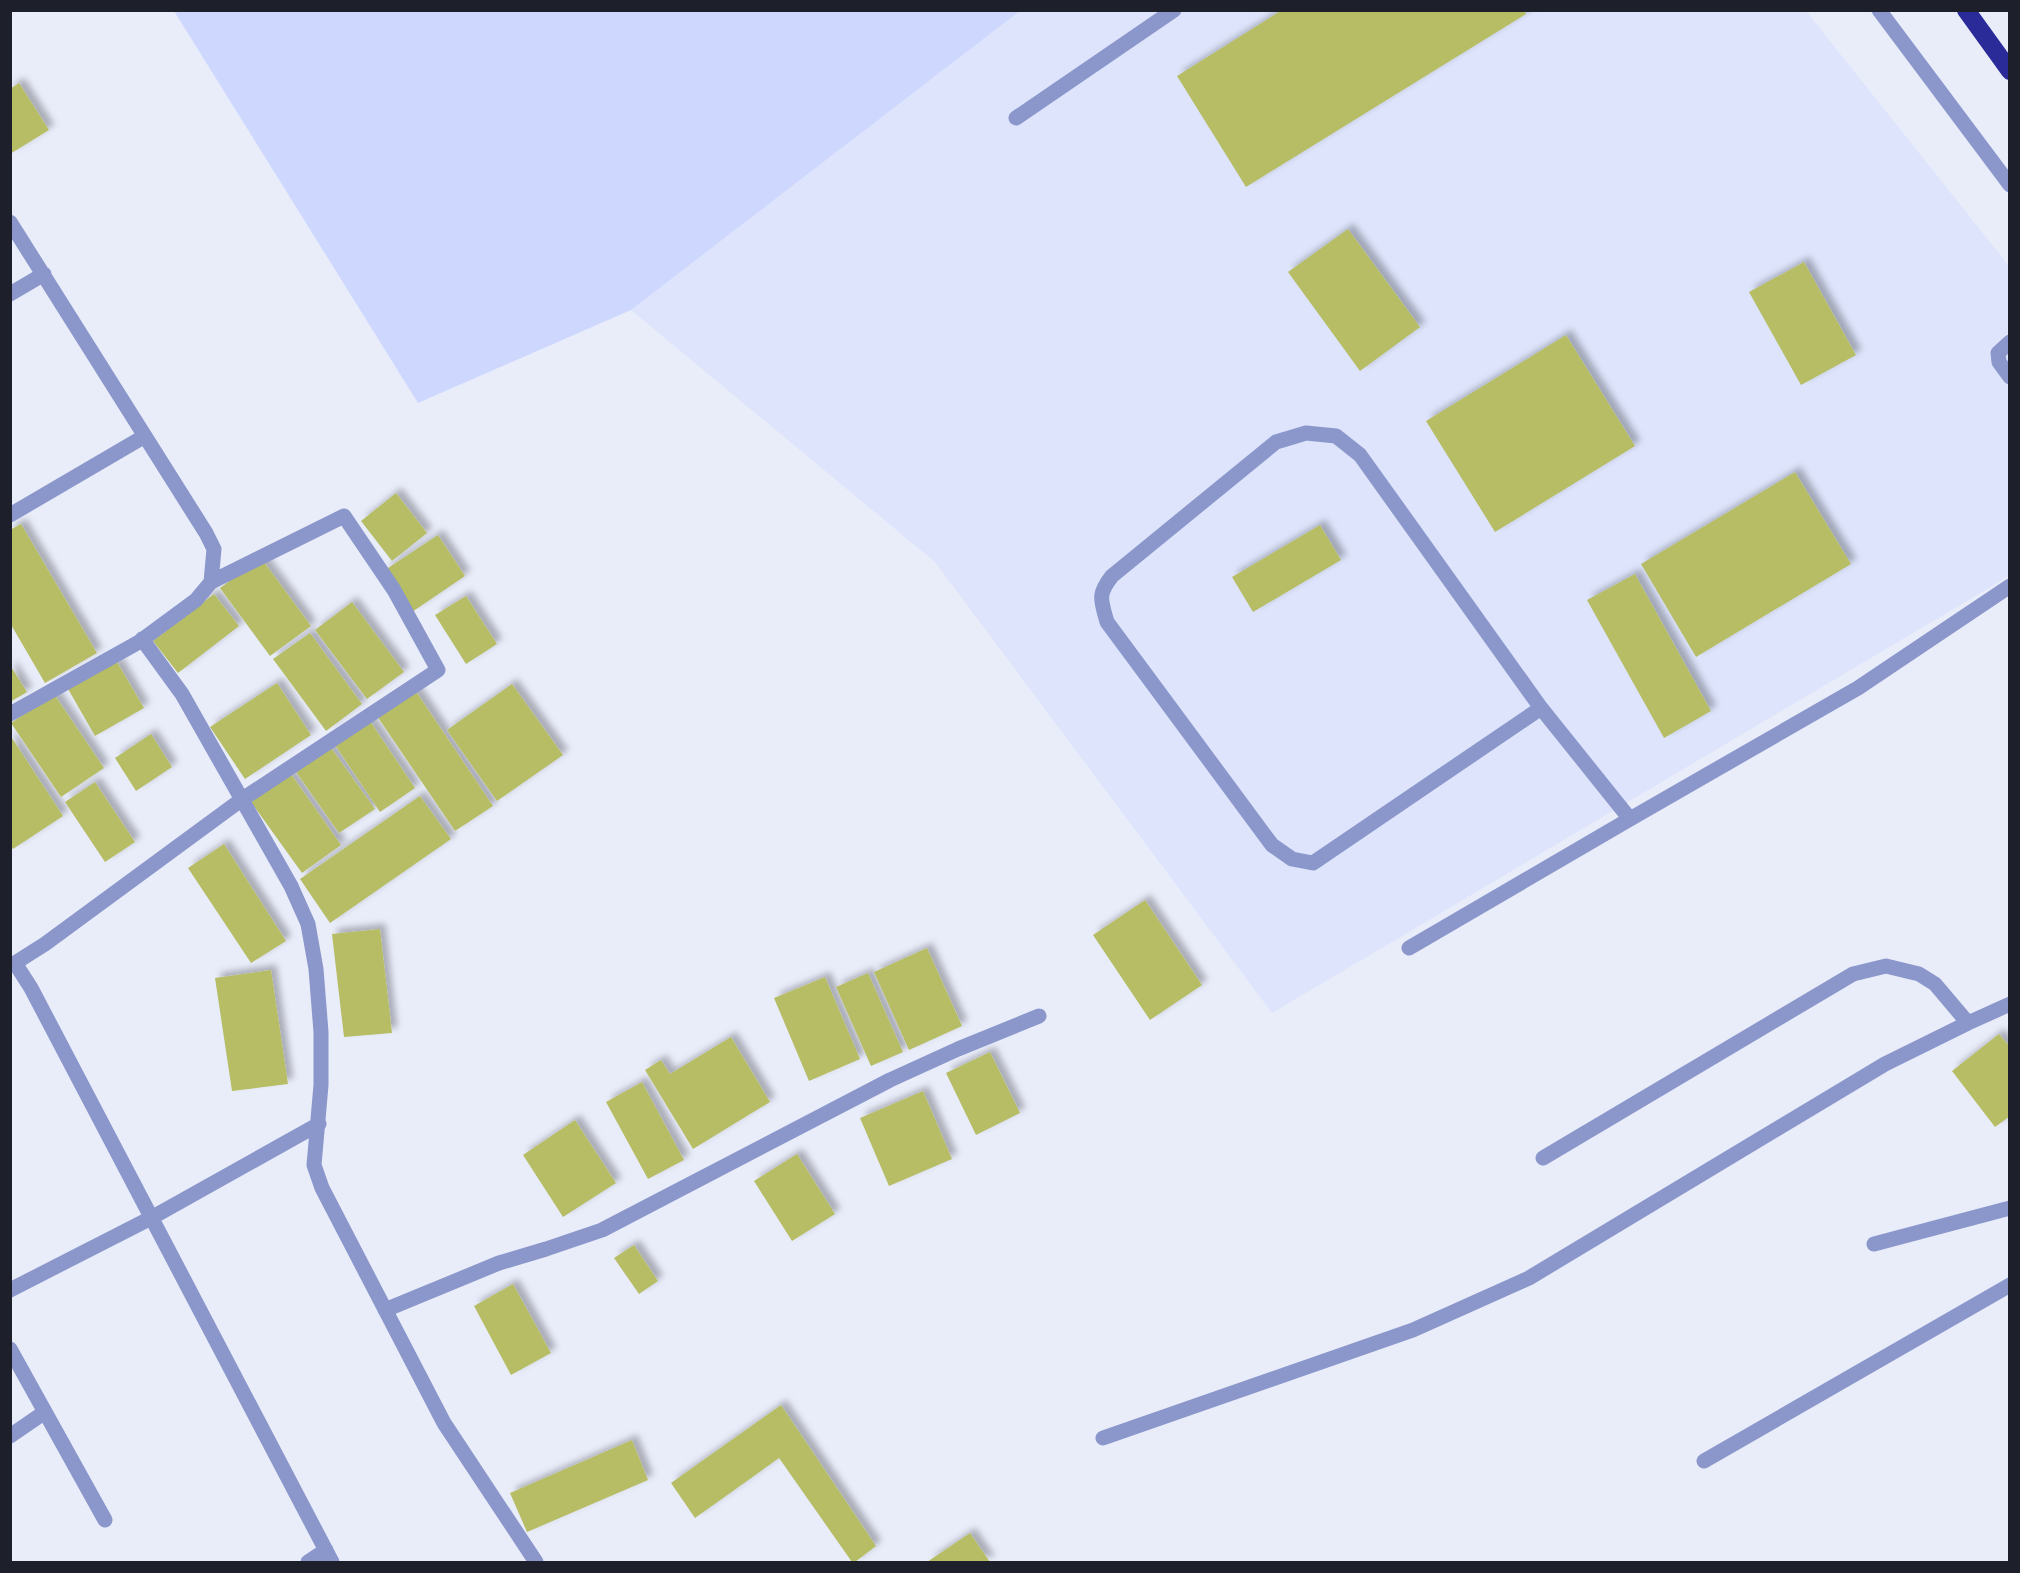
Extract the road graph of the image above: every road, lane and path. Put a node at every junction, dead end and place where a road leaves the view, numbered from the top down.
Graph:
1 (1173, 10) edge
2 (1879, 10) edge
3 (1970, 17) edge
4 (2010, 71) edge
5 (1016, 118) dead end
6 (2010, 185) edge
7 (10, 222) edge
8 (44, 274) junction
9 (10, 294) edge
10 (2010, 342) edge
11 (2010, 377) edge
12 (145, 436) junction
13 (10, 515) edge
14 (211, 582) junction
15 (2010, 586) edge
16 (142, 639) junction
17 (1541, 708) junction
18 (10, 714) edge
19 (241, 800) junction
20 (1630, 819) junction
21 (1409, 948) dead end
22 (13, 964) edge
23 (2010, 1004) edge
24 (1039, 1016) dead end
25 (1968, 1023) junction
26 (319, 1124) junction
27 (1543, 1158) dead end
28 (2010, 1208) edge
29 (152, 1218) junction
30 (1874, 1244) dead end
31 (2010, 1285) edge
32 (10, 1290) edge
33 (386, 1310) junction
34 (10, 1349) edge
35 (45, 1412) junction
36 (10, 1436) edge
37 (1103, 1438) dead end
38 (1704, 1461) dead end
39 (105, 1520) dead end
40 (329, 1556) edge
41 (308, 1563) edge
42 (536, 1563) edge

1 - 5 street
2 - 6 street
3 - 4 highway
7 - 8 street
8 - 9 street
8 - 12 street
10 - 11 street
12 - 13 street
12 - 14 street
14 - 16 street
14 - 19 street
15 - 20 street
16 - 18 street
16 - 19 street
17 - 17 street
17 - 20 street
19 - 22 street
19 - 26 street
20 - 21 street
22 - 29 street
23 - 25 street
24 - 33 street
25 - 27 street
25 - 37 street
26 - 29 street
26 - 33 street
28 - 30 street
29 - 32 street
29 - 40 street
31 - 38 street
33 - 42 street
34 - 35 street
35 - 36 street
35 - 39 street
40 - 41 street

